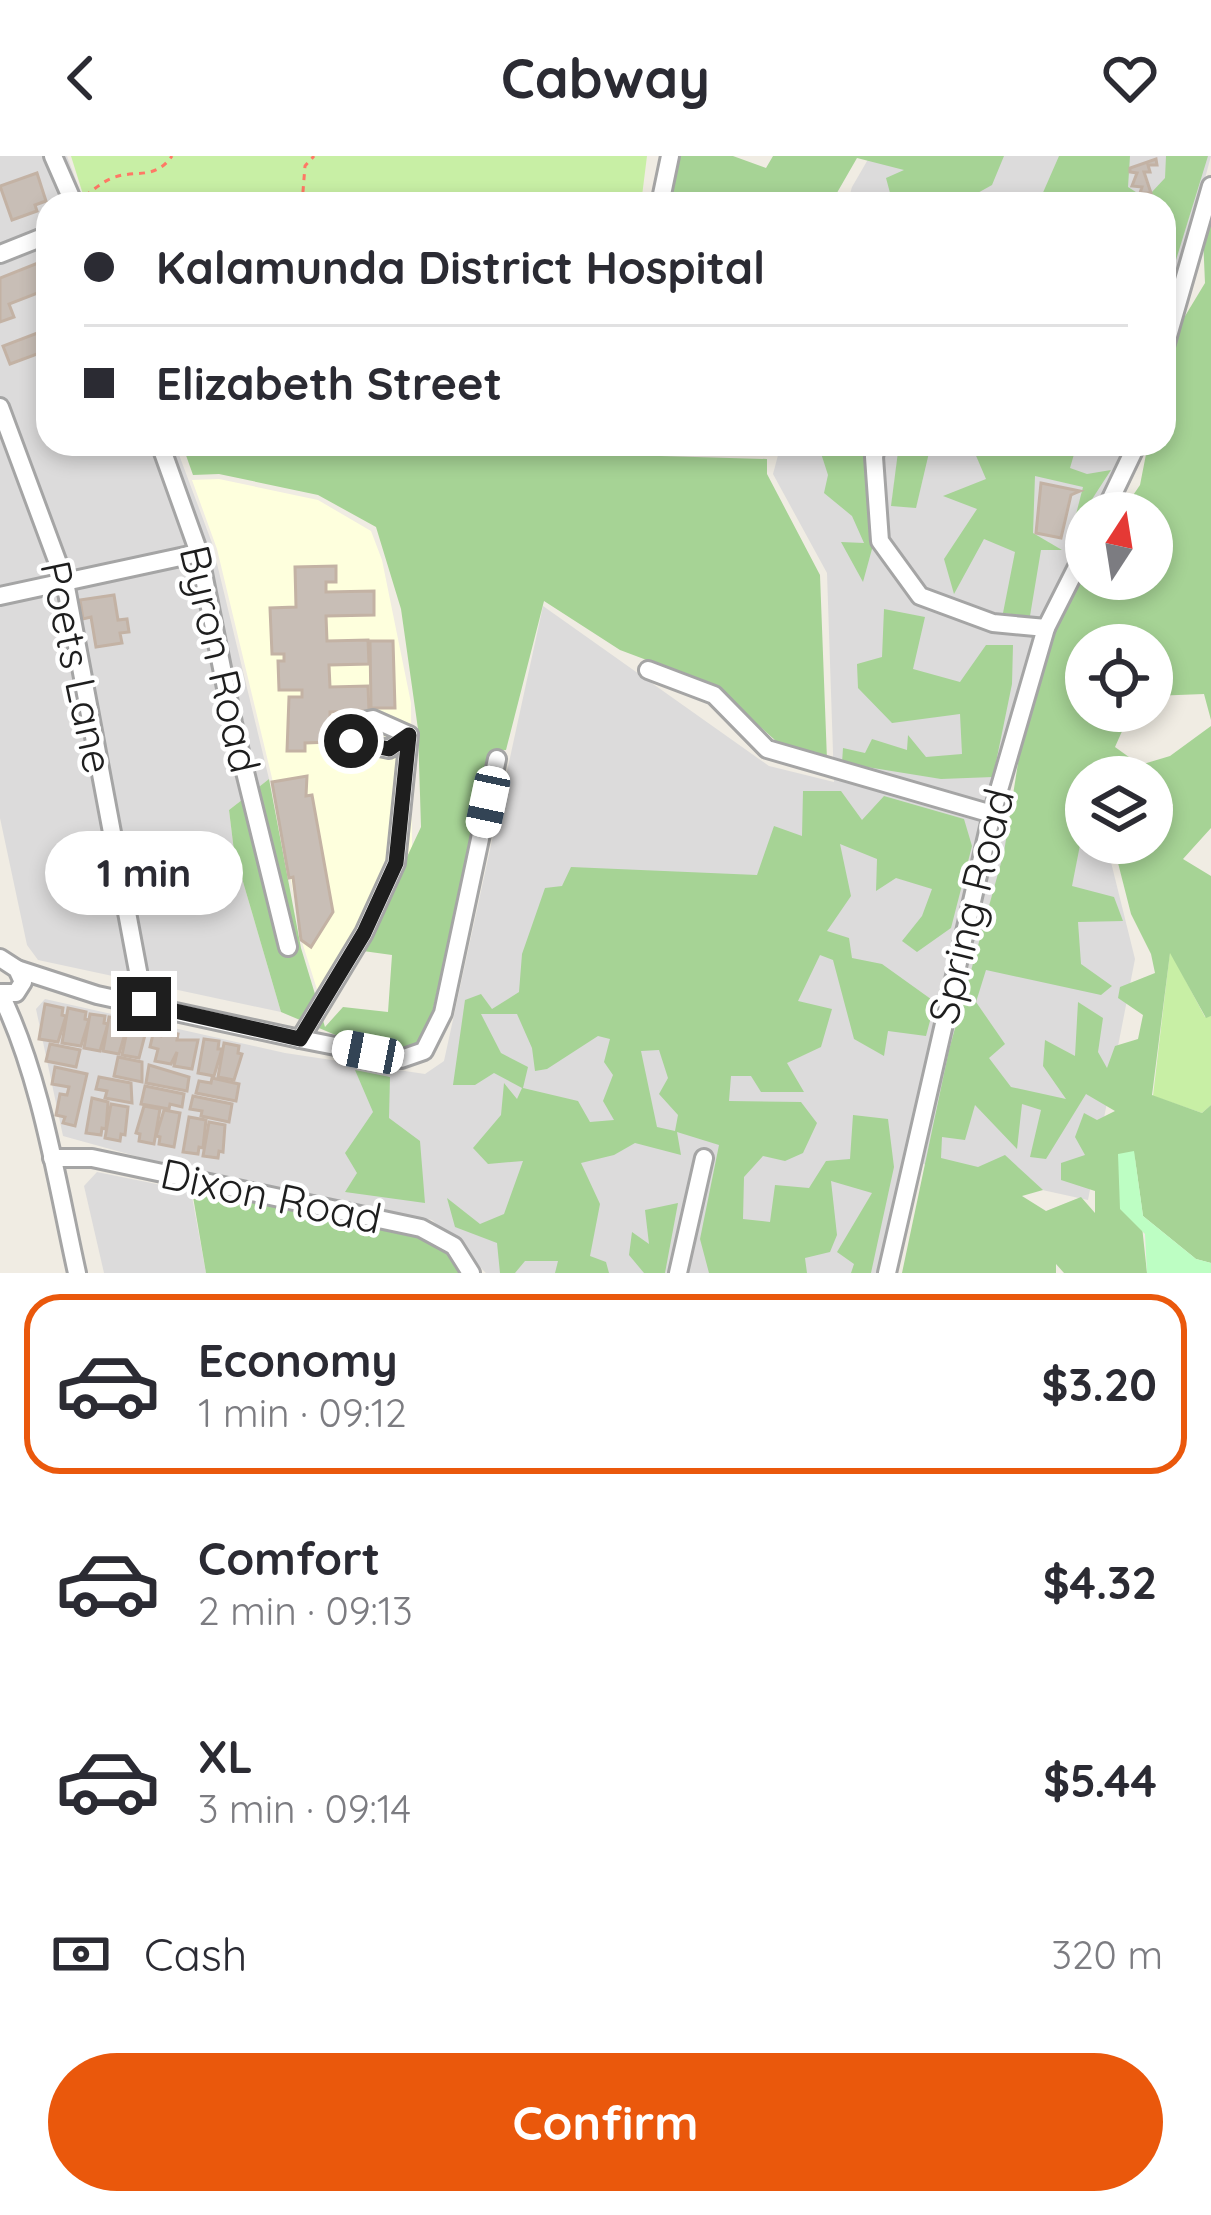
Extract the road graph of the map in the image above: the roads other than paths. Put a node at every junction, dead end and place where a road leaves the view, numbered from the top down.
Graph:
1 (53, 156) edge
2 (670, 156) edge
3 (1211, 186) edge
4 (68, 192) edge
5 (662, 192) edge
6 (36, 240) edge
7 (0, 254) edge
8 (1176, 308) edge
9 (0, 407) edge
10 (164, 456) edge
11 (874, 456) edge
12 (1131, 456) edge
13 (1114, 492) edge
14 (199, 553) junction
15 (64, 582) junction
16 (1065, 590) edge
17 (0, 596) edge
18 (1046, 628) junction
19 (647, 670) dead end
20 (409, 735) dead end
21 (497, 759) dead end
22 (992, 814) junction
23 (288, 947) dead end
24 (5, 958) edge
25 (60, 986) junction
26 (10, 992) edge
27 (144, 1004) junction
28 (300, 1039) junction
29 (52, 1158) junction
30 (704, 1158) dead end
31 (77, 1273) edge
32 (470, 1273) edge
33 (678, 1273) edge
34 (886, 1273) edge

1 - 4 street
2 - 5 street
3 - 8 street
6 - 7 street
9 - 15 street, Poets Lane
10 - 14 street, Byron Road
11 - 18 street
12 - 13 street
14 - 15 street
14 - 23 street, Byron Road
15 - 17 street
15 - 27 street, Poets Lane
16 - 18 street, Spring Road
18 - 22 street, Spring Road
19 - 22 street
20 - 28 street
21 - 28 street
22 - 34 street, Spring Road
24 - 25 street
24 - 26 street
25 - 26 street
25 - 27 street
26 - 29 street
27 - 28 street
29 - 31 street
29 - 32 street, Dixon Road
30 - 33 street

